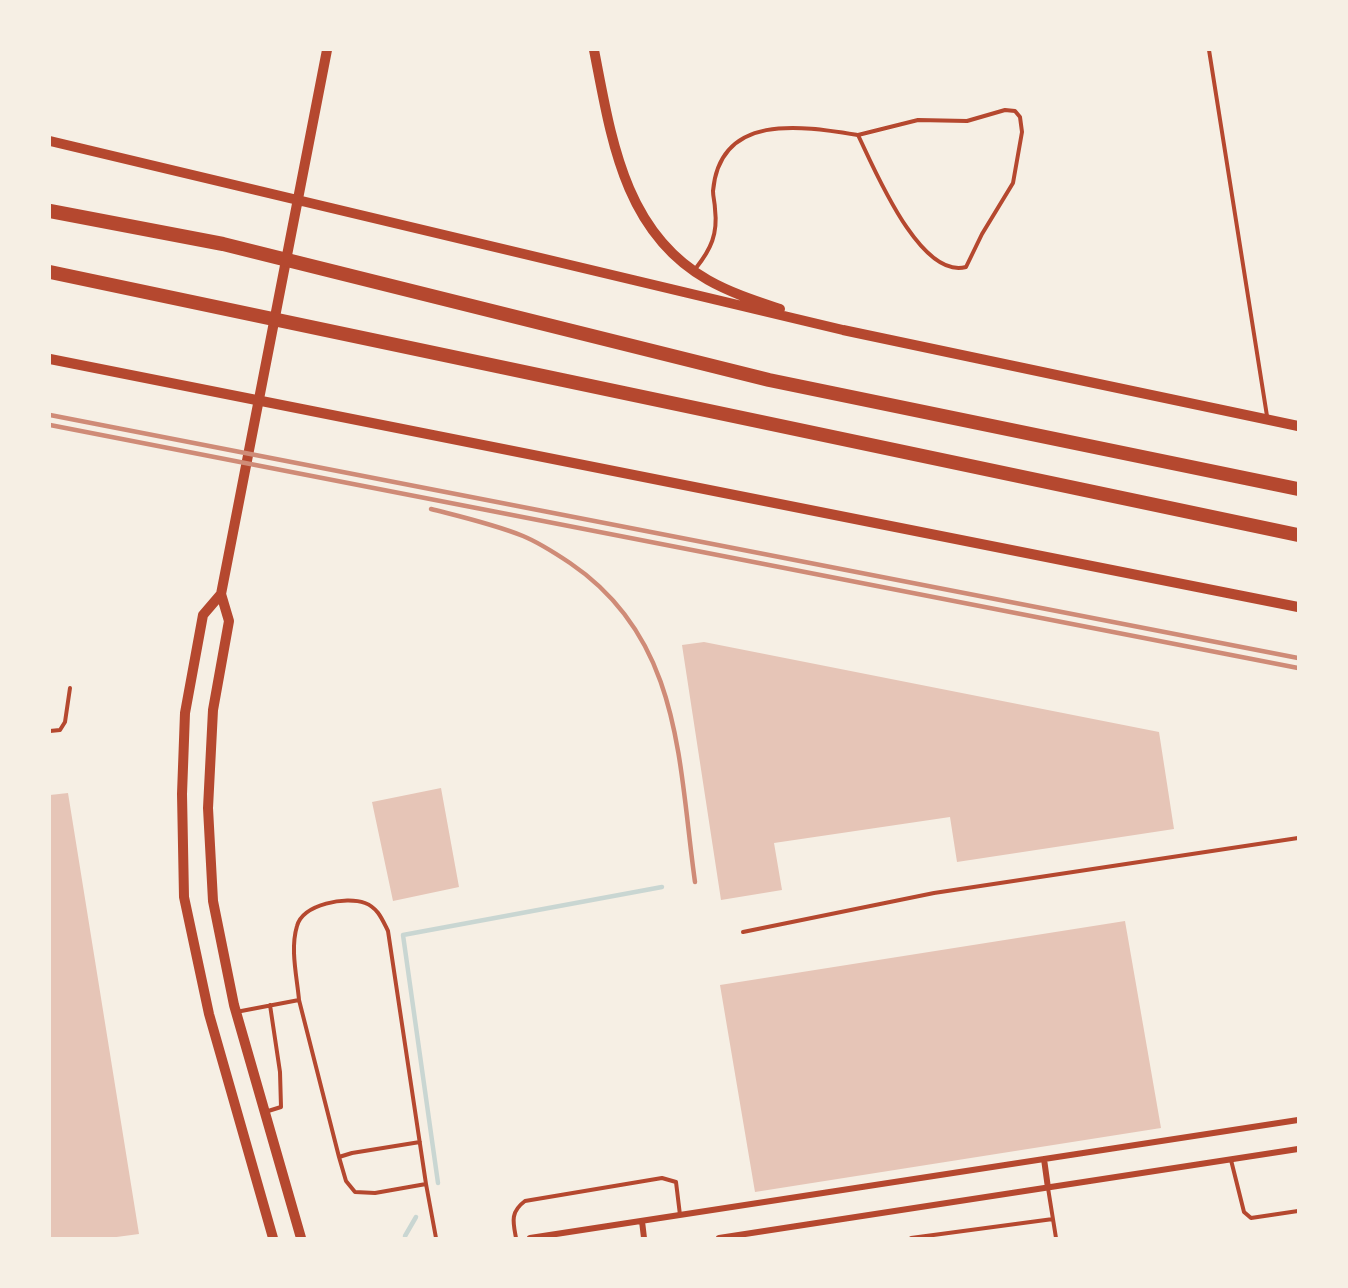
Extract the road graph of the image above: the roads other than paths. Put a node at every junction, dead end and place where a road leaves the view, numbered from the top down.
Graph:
1 (327, 50) edge
2 (594, 50) edge
3 (1209, 50) edge
4 (858, 135) junction
5 (50, 141) edge
6 (50, 211) edge
7 (693, 271) junction
8 (50, 272) edge
9 (843, 330) junction
10 (50, 359) edge
11 (258, 401) junction
12 (1268, 420) junction
13 (1299, 426) edge
14 (1299, 489) edge
15 (1299, 535) edge
16 (221, 594) junction
17 (1299, 607) edge
18 (70, 688) dead end
19 (50, 731) edge
20 (1299, 838) edge
21 (743, 932) dead end
22 (299, 1000) junction
23 (270, 1005) junction
24 (236, 1012) junction
25 (265, 1112) junction
26 (1299, 1120) edge
27 (420, 1142) junction
28 (1299, 1149) edge
29 (339, 1157) junction
30 (1044, 1159) junction
31 (1231, 1160) junction
32 (426, 1184) junction
33 (1048, 1188) junction
34 (1299, 1211) edge
35 (680, 1215) junction
36 (1053, 1219) junction
37 (642, 1221) junction
38 (273, 1239) edge
39 (302, 1239) edge
40 (436, 1239) edge
41 (516, 1239) edge
42 (530, 1239) edge
43 (644, 1239) edge
44 (719, 1239) edge
45 (911, 1239) edge
46 (1056, 1239) edge

1 - 11 main road
2 - 7 main road
3 - 12 lane
4 - 4 lane
4 - 7 lane
5 - 9 main road
6 - 14 highway
7 - 9 main road
8 - 15 highway
9 - 12 main road
10 - 11 main road
11 - 16 main road
11 - 17 main road
12 - 13 main road
16 - 24 main road
16 - 38 main road
18 - 19 lane
20 - 21 lane
22 - 23 lane
22 - 27 lane
22 - 29 lane
23 - 24 lane
23 - 25 lane
24 - 25 main road
25 - 39 main road
26 - 30 street
27 - 29 lane
27 - 32 lane
28 - 31 street
29 - 32 lane
30 - 33 street
30 - 35 street
31 - 33 street
31 - 34 lane
32 - 40 lane
33 - 36 lane
33 - 44 street
35 - 37 street
35 - 41 lane
36 - 45 lane
36 - 46 lane
37 - 42 street
37 - 43 street

